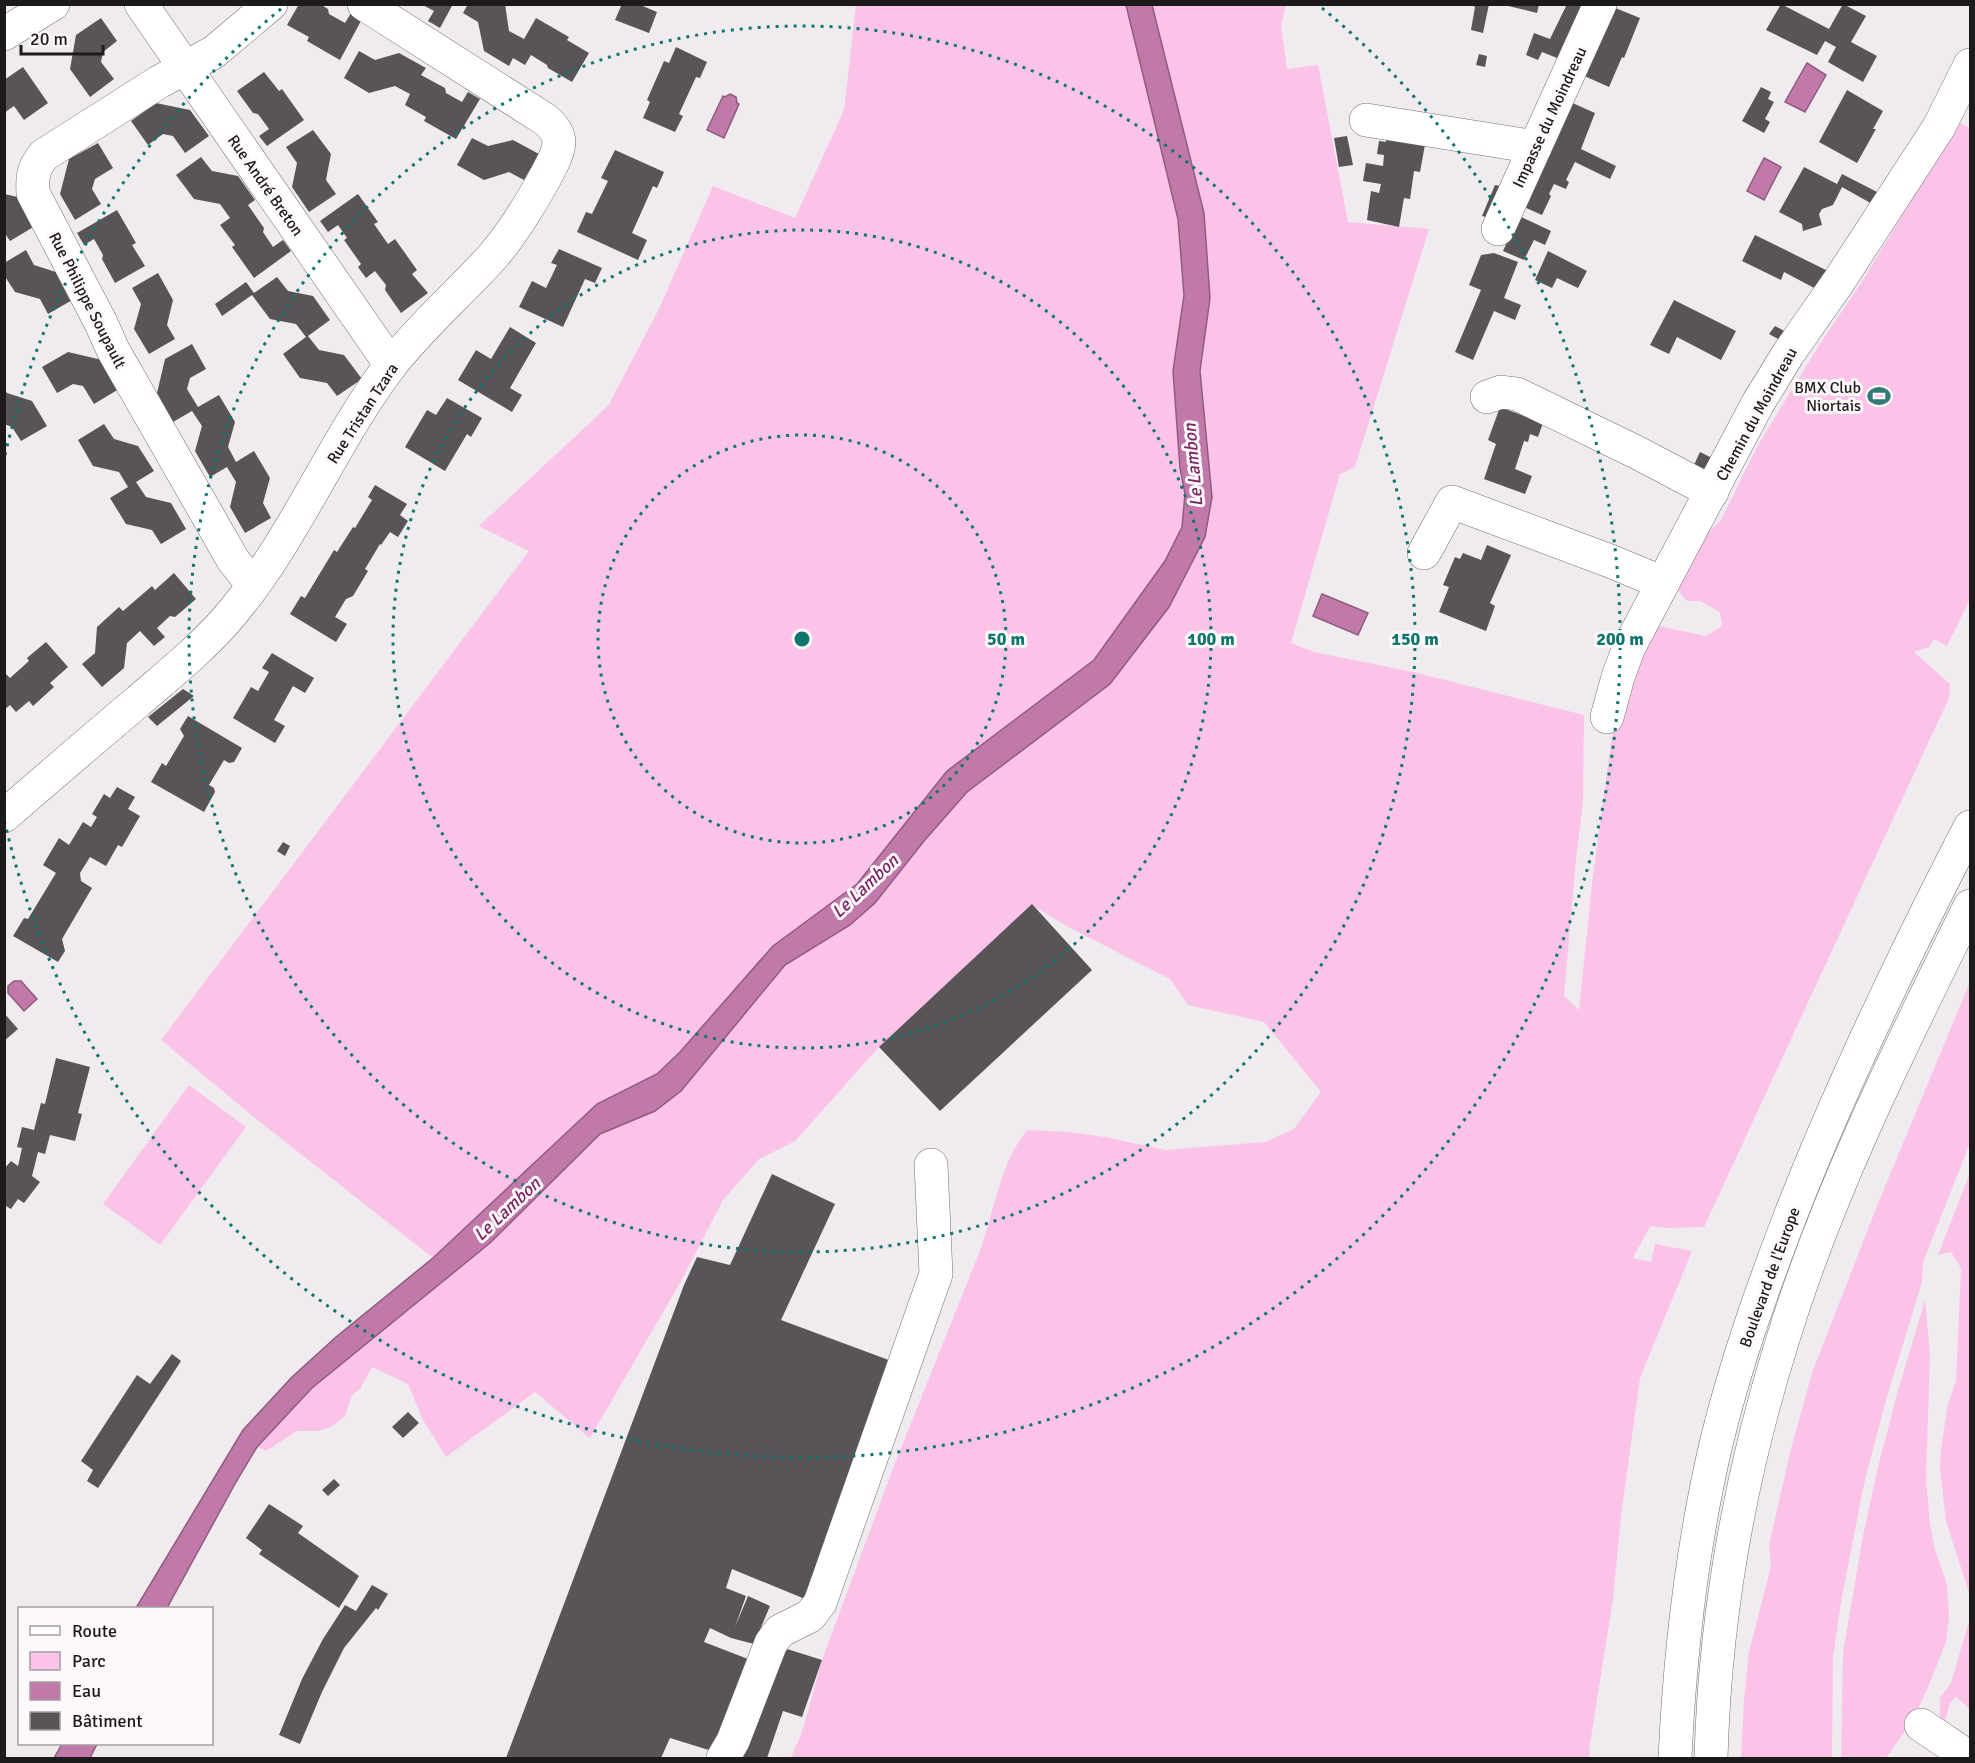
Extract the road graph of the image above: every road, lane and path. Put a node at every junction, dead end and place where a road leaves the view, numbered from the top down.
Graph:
1 (53, 4) edge
2 (141, 4) edge
3 (271, 4) edge
4 (364, 4) edge
5 (1600, 4) edge
6 (4, 34) edge
7 (1971, 65) edge
8 (186, 68) junction
9 (1366, 120) dead end
10 (1535, 147) junction
11 (1498, 229) dead end
12 (391, 365) junction
13 (1487, 397) dead end
14 (1712, 492) junction
15 (1424, 553) dead end
16 (1663, 583) junction
17 (253, 585) junction
18 (1607, 717) dead end
19 (4, 816) edge
20 (1971, 827) edge
21 (1971, 906) edge
22 (931, 1165) dead end
23 (1921, 1725) dead end
24 (723, 1758) edge
25 (1675, 1758) edge
26 (1711, 1758) edge
27 (1971, 1758) edge

1 - 6 main road
2 - 8 main road, Rue André Breton
3 - 8 main road
4 - 12 main road, Rue Tristan Tzara
5 - 10 main road, Impasse du Moindreau
7 - 14 main road, Chemin du Moindreau
8 - 12 main road, Rue André Breton
8 - 17 main road, Rue Philippe Soupault
9 - 10 main road
10 - 11 main road, Impasse du Moindreau
12 - 17 main road, Rue Tristan Tzara
13 - 14 main road
14 - 16 main road, Chemin du Moindreau
15 - 16 main road
16 - 18 main road, Chemin du Moindreau
17 - 19 main road, Rue Tristan Tzara
20 - 25 main road, Boulevard de l'Europe
21 - 26 main road, Boulevard de l'Europe
22 - 24 main road
23 - 27 main road

